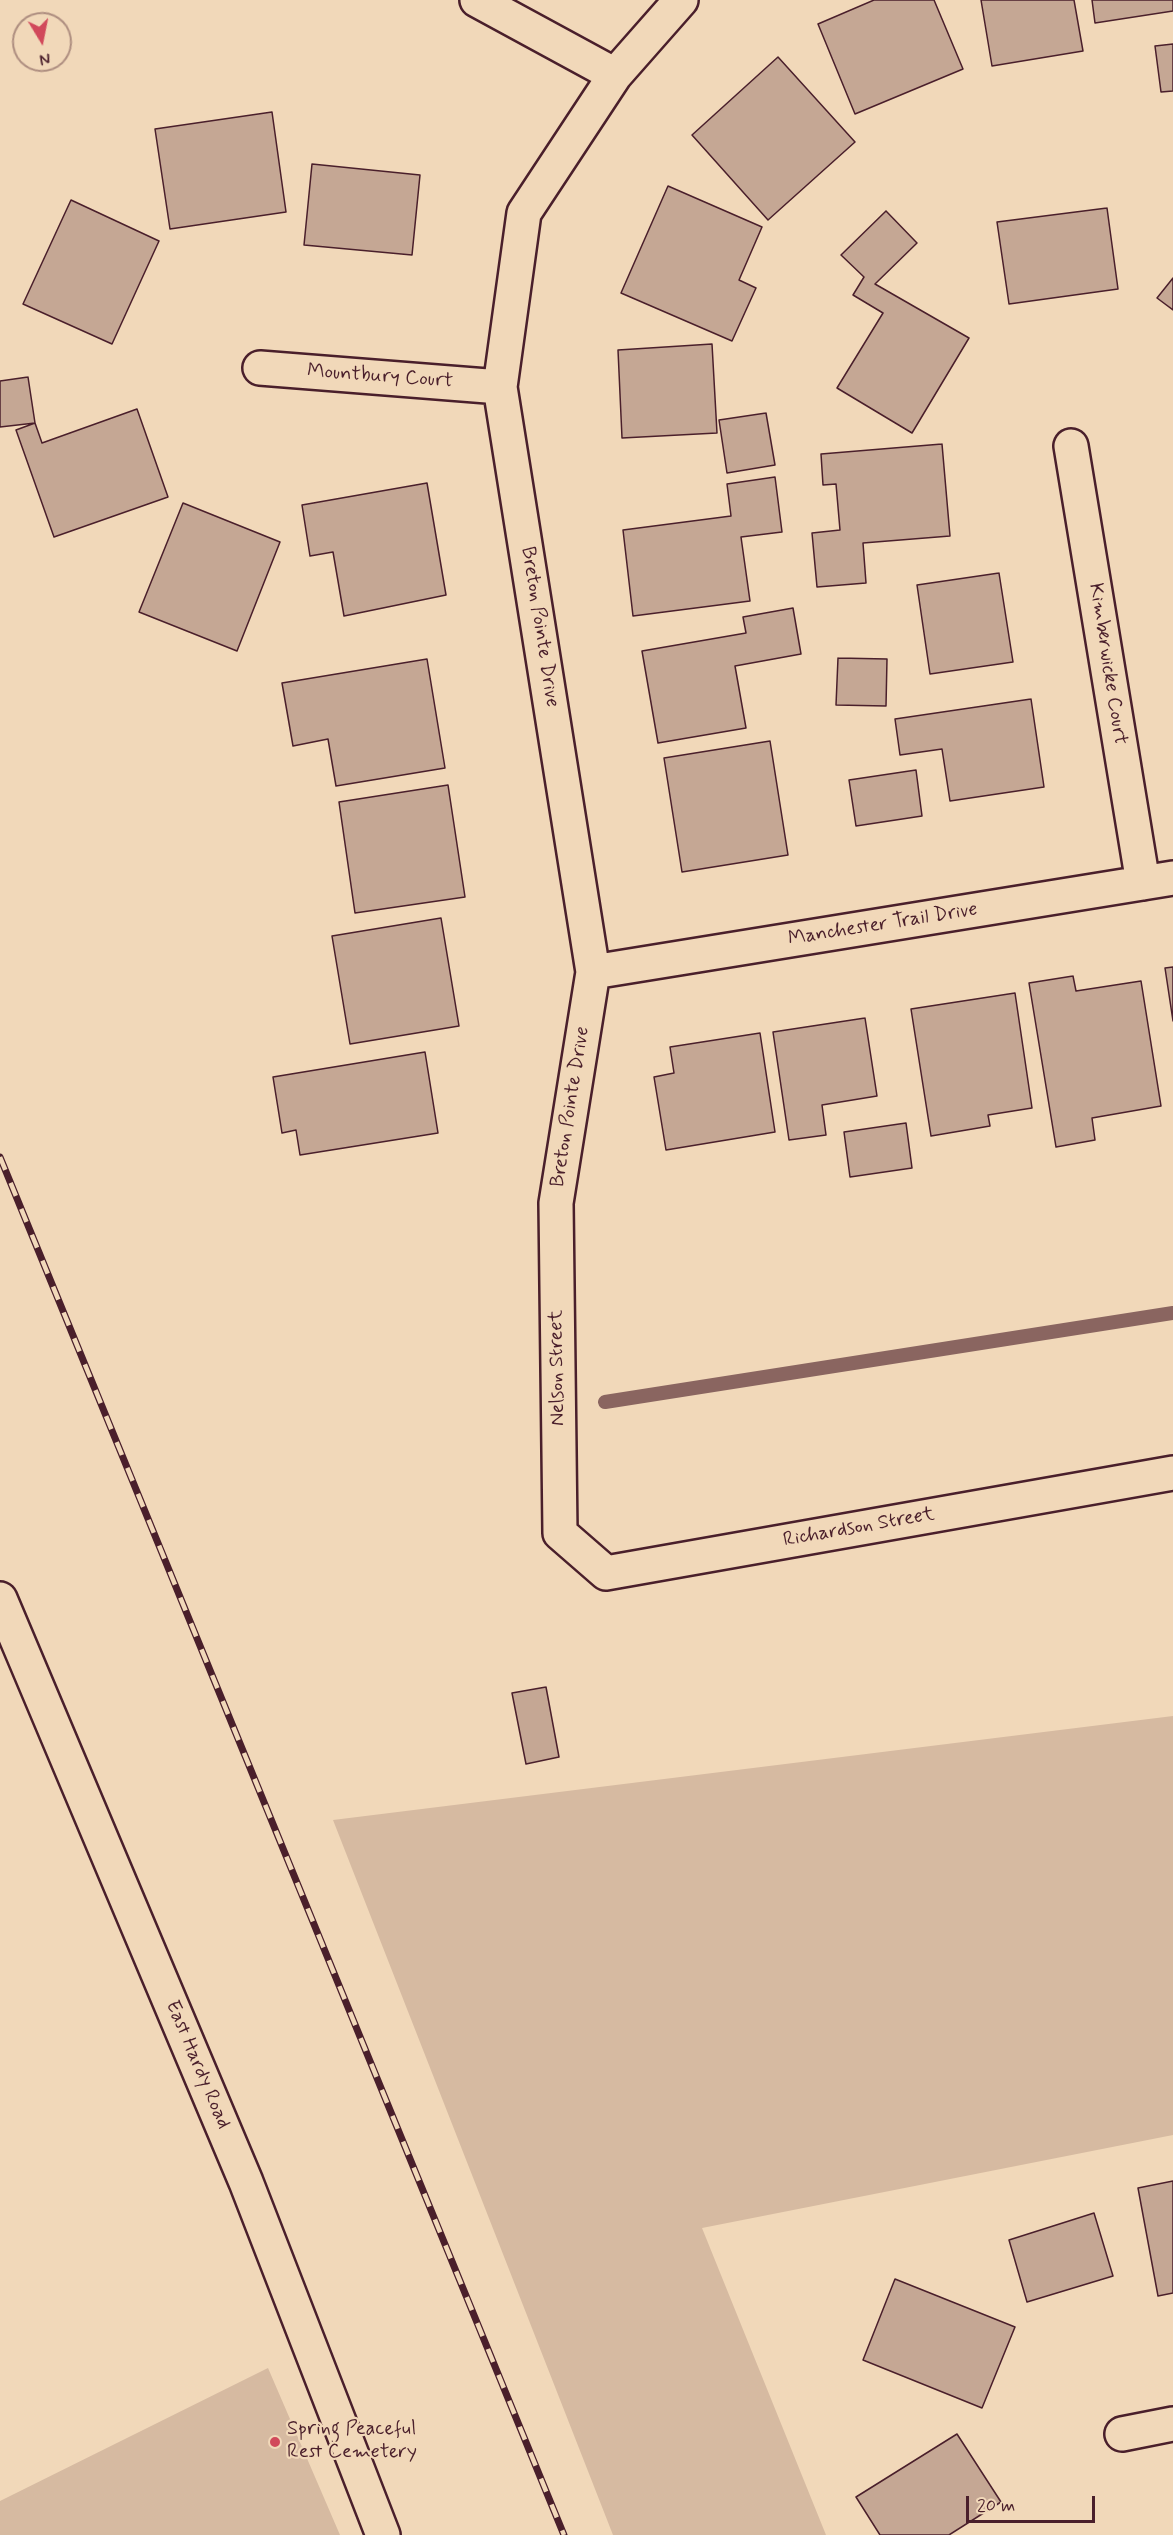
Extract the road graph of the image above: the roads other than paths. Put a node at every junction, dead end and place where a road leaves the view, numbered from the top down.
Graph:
1 (477, 0) edge
2 (681, 0) edge
3 (615, 75) junction
4 (260, 368) dead end
5 (500, 387) junction
6 (1071, 446) dead end
7 (1158, 881) edge
8 (593, 972) junction
9 (556, 1203) joint
10 (1173, 1473) edge
11 (560, 1533) joint
12 (0, 1599) edge
13 (1173, 2424) edge
14 (1122, 2434) dead end
15 (383, 2535) edge

1 - 3 street
2 - 3 street, Breton Pointe Drive
3 - 5 street, Breton Pointe Drive
4 - 5 street, Mountbury Court
5 - 8 street, Breton Pointe Drive
6 - 7 street, Kimberwicke Court
7 - 8 street, Manchester Trail Drive
8 - 9 street, Breton Pointe Drive
9 - 11 street, Nelson Street
10 - 11 street, Richardson Street
12 - 15 street, East Hardy Road
13 - 14 street

